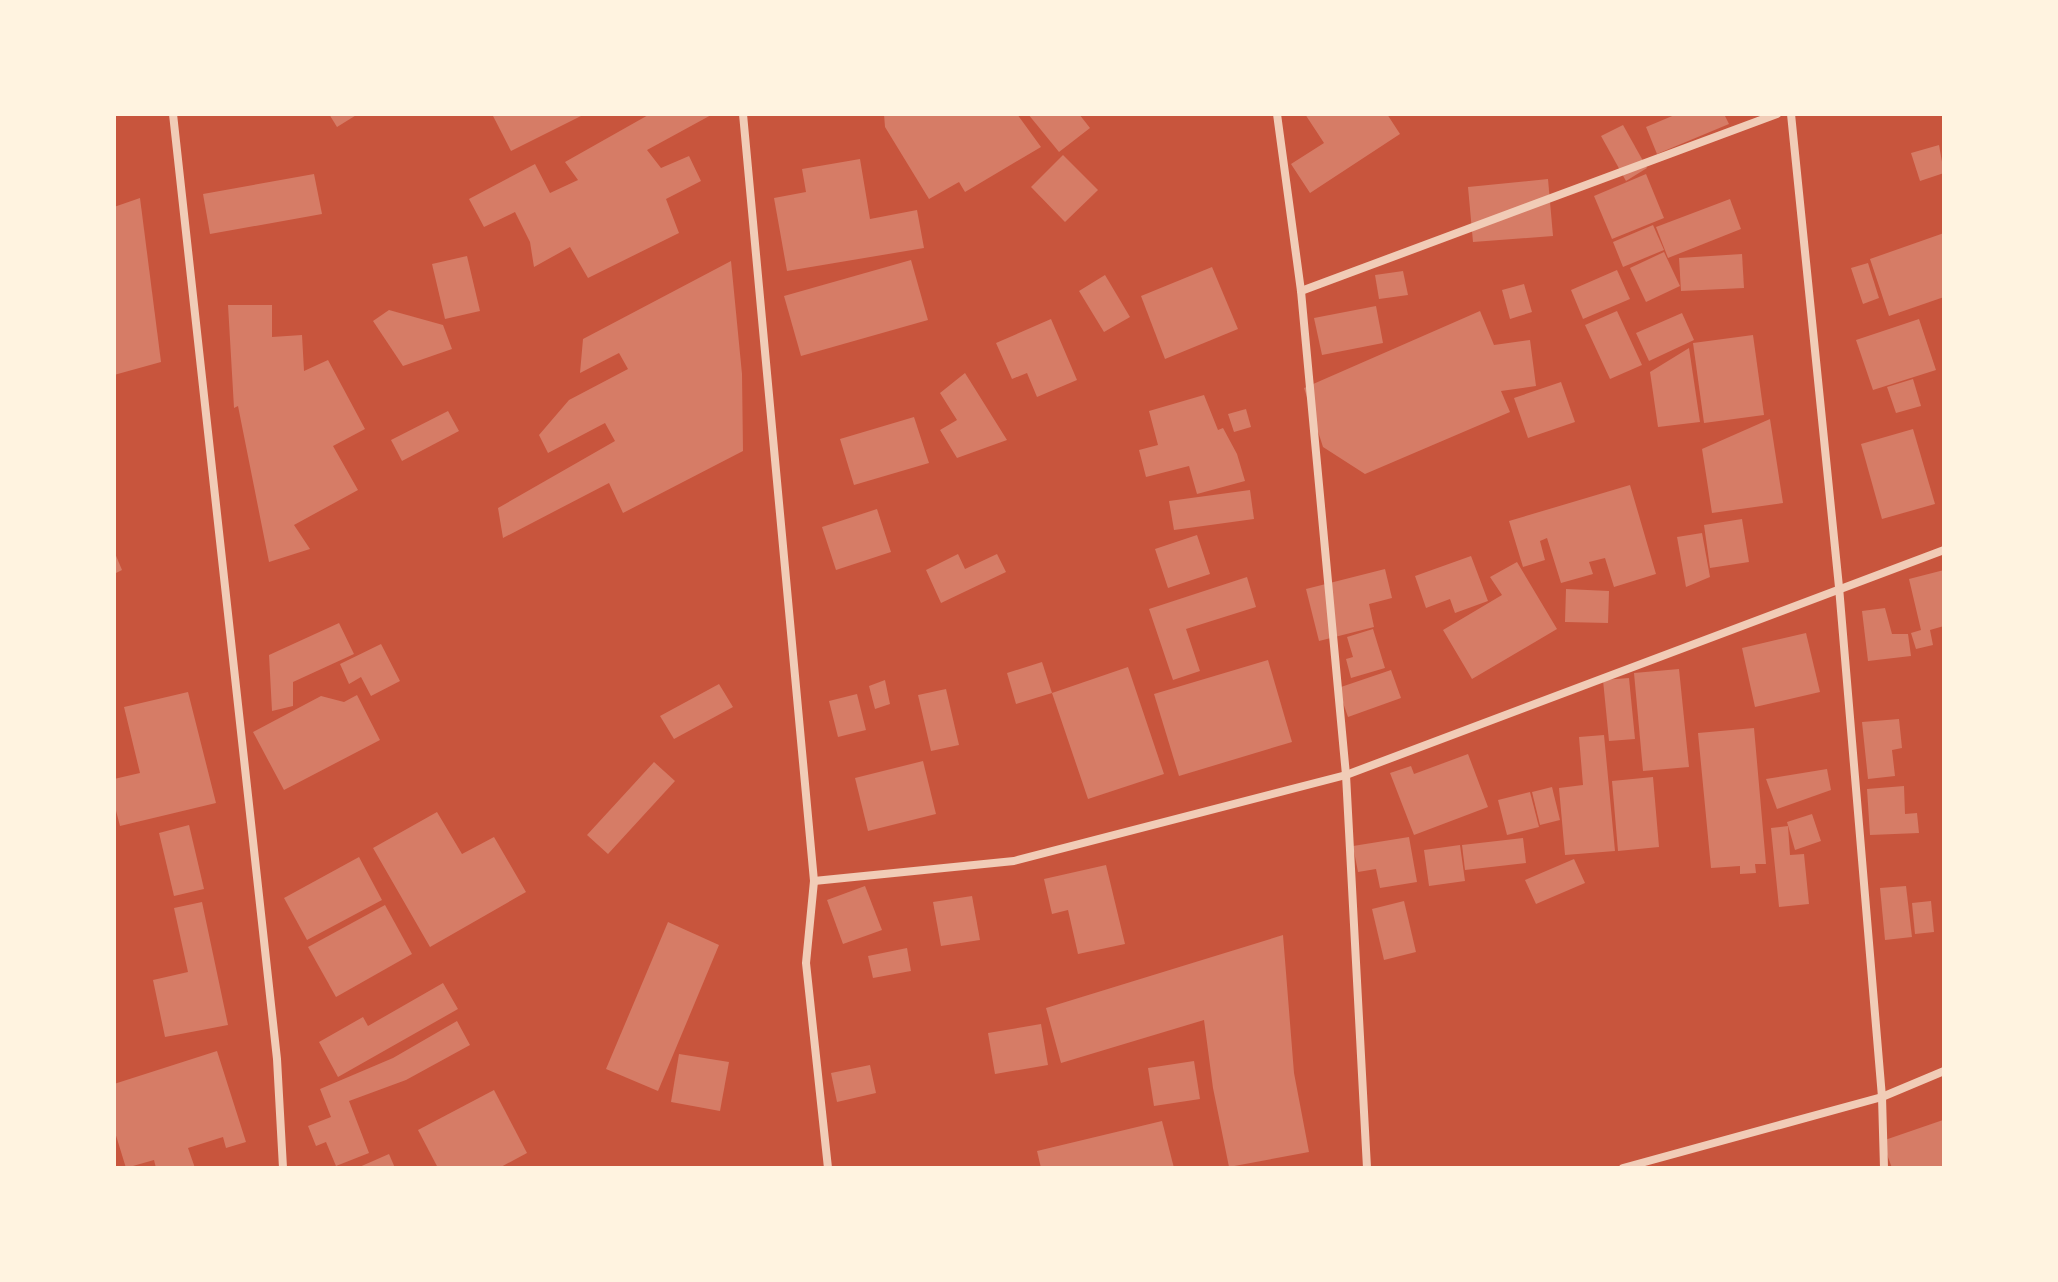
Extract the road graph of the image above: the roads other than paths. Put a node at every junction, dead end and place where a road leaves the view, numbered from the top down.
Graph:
1 (173, 114) edge
2 (743, 114) edge
3 (1277, 114) edge
4 (1777, 114) edge
5 (1791, 114) edge
6 (1301, 291) junction
7 (1944, 550) edge
8 (1839, 587) junction
9 (1346, 775) junction
10 (814, 881) junction
11 (1944, 1071) edge
12 (1882, 1097) junction
13 (283, 1168) edge
14 (828, 1168) edge
15 (1367, 1168) edge
16 (1623, 1168) edge
17 (1884, 1168) edge

1 - 13 street
2 - 10 street
3 - 6 street
4 - 6 street
5 - 8 street
6 - 9 street
7 - 8 street
8 - 9 street
8 - 12 street
9 - 10 street
9 - 15 street
10 - 14 street
11 - 12 street
12 - 16 street
12 - 17 street

